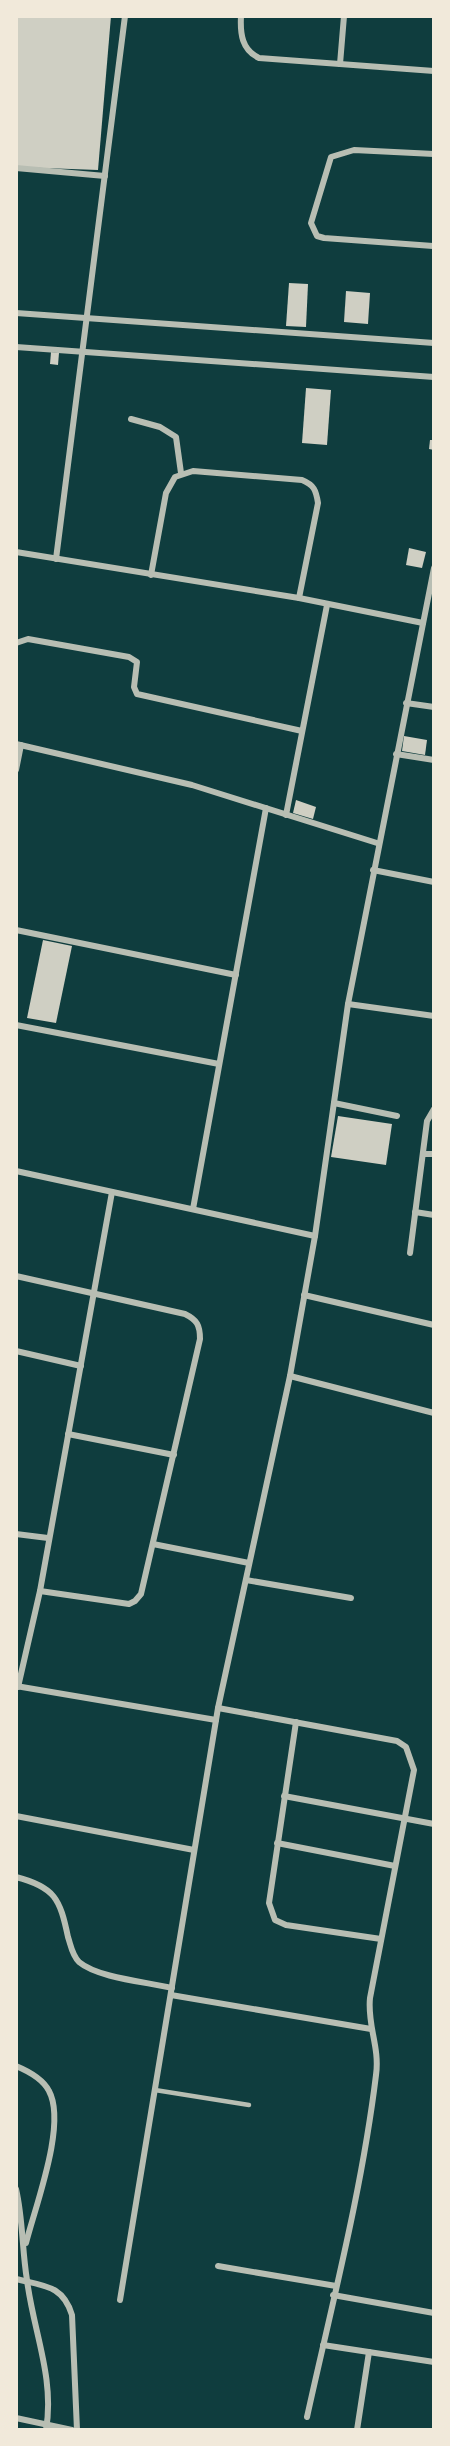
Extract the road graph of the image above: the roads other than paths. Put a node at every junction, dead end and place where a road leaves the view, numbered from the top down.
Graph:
1 (125, 16) edge
2 (241, 16) edge
3 (344, 16) edge
4 (340, 64) junction
5 (434, 71) edge
6 (434, 154) edge
7 (16, 168) edge
8 (105, 176) junction
9 (434, 238) edge
10 (433, 246) edge
11 (16, 313) edge
12 (87, 319) junction
13 (434, 343) edge
14 (16, 347) edge
15 (82, 352) junction
16 (434, 377) edge
17 (131, 419) dead end
18 (181, 473) junction
19 (16, 552) edge
20 (56, 559) junction
21 (434, 568) edge
22 (152, 575) junction
23 (299, 598) junction
24 (327, 605) junction
25 (423, 623) junction
26 (16, 643) edge
27 (406, 703) junction
28 (434, 708) edge
29 (302, 731) junction
30 (19, 744) edge
31 (396, 754) junction
32 (434, 760) edge
33 (16, 770) edge
34 (266, 808) junction
35 (286, 814) junction
36 (377, 843) junction
37 (373, 870) junction
38 (434, 882) edge
39 (16, 930) edge
40 (236, 975) junction
41 (348, 1004) junction
42 (434, 1016) edge
43 (16, 1025) edge
44 (219, 1064) junction
45 (334, 1103) junction
46 (434, 1109) edge
47 (397, 1116) dead end
48 (423, 1154) junction
49 (434, 1155) edge
50 (16, 1171) edge
51 (112, 1192) junction
52 (193, 1209) junction
53 (415, 1212) junction
54 (434, 1215) edge
55 (315, 1236) junction
56 (410, 1253) dead end
57 (16, 1276) edge
58 (94, 1292) junction
59 (304, 1295) junction
60 (434, 1325) edge
61 (16, 1351) edge
62 (81, 1366) junction
63 (290, 1376) junction
64 (434, 1413) edge
65 (68, 1434) junction
66 (174, 1455) junction
67 (16, 1534) edge
68 (48, 1538) junction
69 (153, 1544) junction
70 (249, 1563) junction
71 (246, 1580) junction
72 (40, 1591) junction
73 (351, 1598) dead end
74 (17, 1687) edge
75 (218, 1708) junction
76 (216, 1720) junction
77 (296, 1722) junction
78 (284, 1796) junction
79 (16, 1816) edge
80 (404, 1818) junction
81 (434, 1824) edge
82 (277, 1843) junction
83 (194, 1850) junction
84 (395, 1866) junction
85 (16, 1877) edge
86 (381, 1939) junction
87 (171, 1991) junction
88 (371, 2029) junction
89 (16, 2066) edge
90 (155, 2090) junction
91 (249, 2104) dead end
92 (16, 2189) edge
93 (24, 2250) junction
94 (218, 2266) dead end
95 (16, 2279) edge
96 (27, 2282) junction
97 (336, 2286) junction
98 (333, 2295) junction
99 (120, 2300) dead end
100 (434, 2313) edge
101 (323, 2345) junction
102 (369, 2352) junction
103 (434, 2362) edge
104 (307, 2417) dead end
105 (16, 2418) edge
106 (47, 2426) edge
107 (72, 2430) edge
108 (77, 2430) edge
109 (357, 2430) edge

1 - 8 street
2 - 4 street
3 - 4 street
4 - 5 street
6 - 10 street
7 - 8 street
8 - 12 street
9 - 10 street
11 - 12 street
12 - 13 street
12 - 15 street
14 - 15 street
15 - 16 street
15 - 20 street
17 - 18 street
18 - 22 street
18 - 23 street
19 - 20 street
20 - 22 street
21 - 25 street
22 - 23 street
23 - 24 street
24 - 25 street
24 - 29 street
25 - 27 street
26 - 29 street
27 - 28 street
27 - 31 street
29 - 35 street
30 - 33 street
30 - 34 street
31 - 32 street
31 - 36 street
34 - 35 street
34 - 40 street
35 - 36 street
36 - 37 street
37 - 38 street
37 - 41 street
39 - 40 street
40 - 44 street
41 - 42 street
41 - 45 street
43 - 44 street
44 - 52 street
45 - 47 street
45 - 55 street
46 - 48 street
48 - 49 street
48 - 53 street
50 - 51 street
51 - 52 street
51 - 58 street
52 - 55 street
53 - 54 street
53 - 56 street
55 - 59 street
57 - 58 street
58 - 62 street
58 - 66 street
59 - 60 street
59 - 63 street
61 - 62 street
62 - 65 street
63 - 64 street
63 - 70 street
65 - 66 street
65 - 68 street
66 - 69 street
67 - 68 street
68 - 72 street
69 - 70 street
69 - 72 street
70 - 71 street
71 - 73 street
71 - 75 street
72 - 74 street
74 - 76 street
75 - 76 street
75 - 77 street
76 - 83 street
77 - 78 street
77 - 80 street
78 - 80 street
78 - 82 street
79 - 83 street
80 - 81 street
80 - 84 street
82 - 84 street
82 - 86 street
83 - 87 street
84 - 86 street
85 - 87 street
86 - 88 street
87 - 88 street
87 - 90 street
88 - 97 street
89 - 93 street
90 - 91 lane
90 - 99 street
92 - 93 street
93 - 96 street
94 - 97 street
95 - 96 street
96 - 106 street
96 - 108 street
97 - 98 street
98 - 100 street
98 - 101 street
101 - 102 street
101 - 104 street
102 - 103 street
102 - 109 street
105 - 106 street
106 - 107 street

